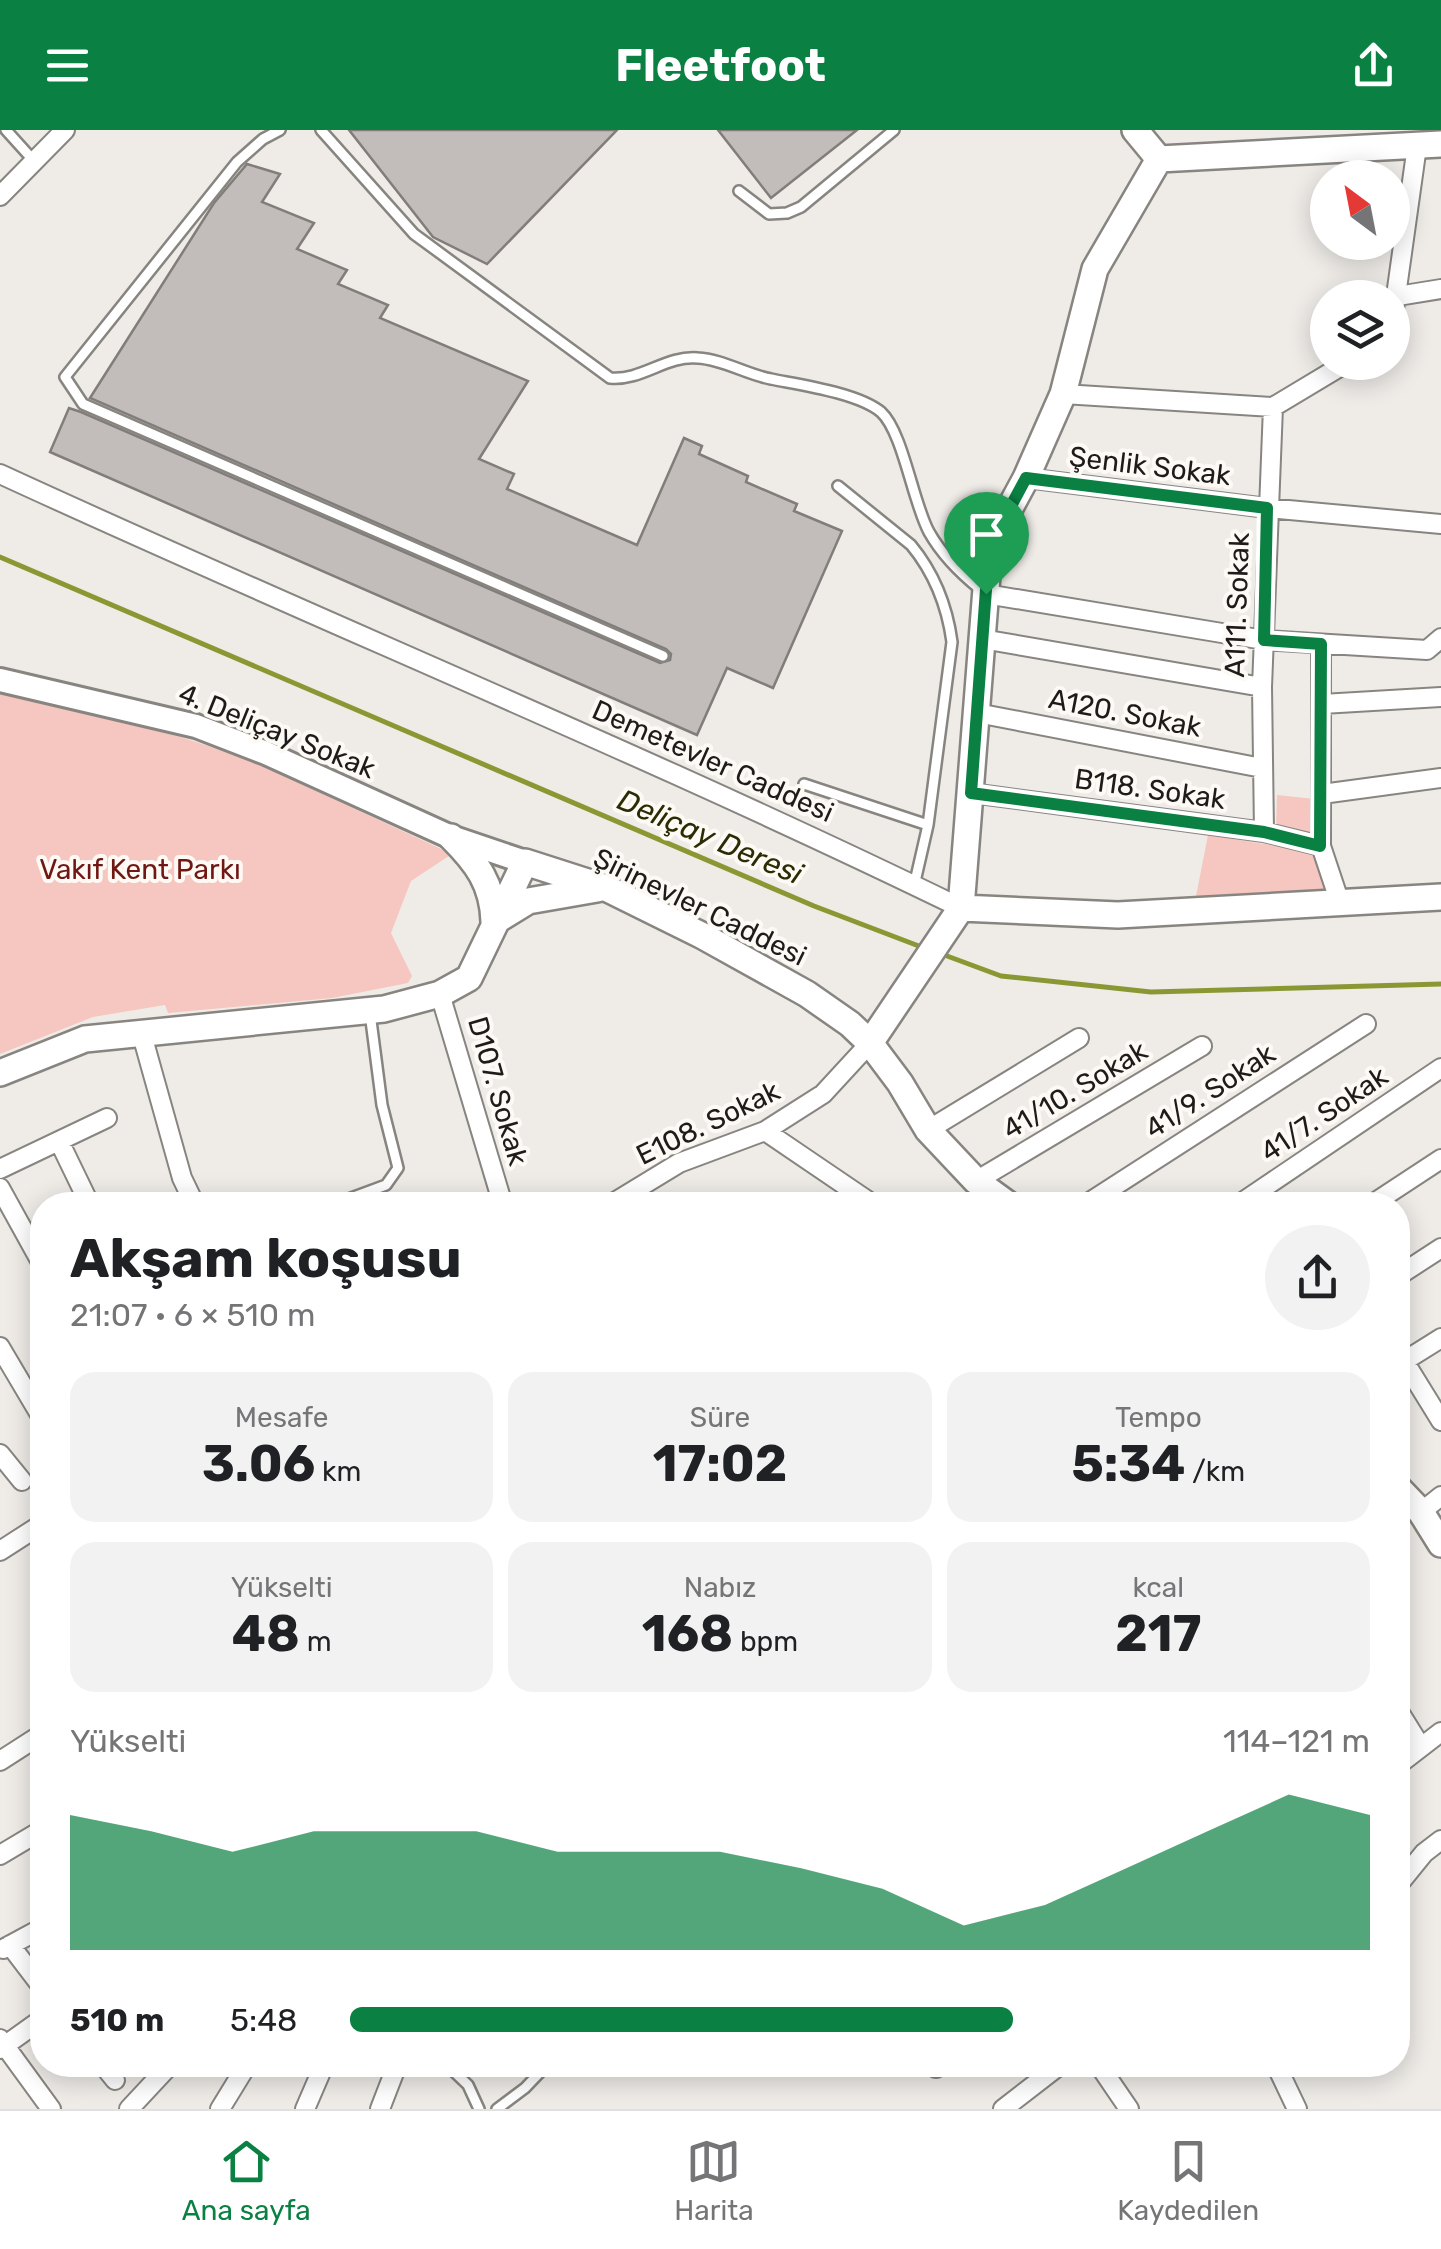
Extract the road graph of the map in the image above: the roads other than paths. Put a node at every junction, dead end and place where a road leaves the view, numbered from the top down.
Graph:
1 (6, 130) edge
2 (65, 130) edge
3 (280, 130) edge
4 (321, 130) edge
5 (894, 130) edge
6 (1135, 130) edge
7 (1351, 140) edge
8 (1429, 145) edge
9 (1159, 160) junction
10 (34, 161) junction
11 (739, 191) dead end
12 (0, 196) edge
13 (1401, 280) edge
14 (1441, 289) edge
15 (1410, 294) edge
16 (1318, 380) edge
17 (1064, 394) junction
18 (1273, 407) junction
19 (0, 474) edge
20 (1026, 478) junction
21 (838, 486) dead end
22 (1267, 508) junction
23 (1441, 524) edge
24 (986, 594) junction
25 (1441, 638) edge
26 (982, 639) junction
27 (1264, 640) junction
28 (1321, 644) junction
29 (663, 656) dead end
30 (0, 680) edge
31 (1262, 687) junction
32 (1441, 697) edge
33 (1322, 704) junction
34 (977, 713) junction
35 (1262, 768) junction
36 (1441, 778) edge
37 (804, 784) dead end
38 (971, 793) junction
39 (1322, 794) junction
40 (928, 825) junction
41 (1264, 832) junction
42 (451, 837) junction
43 (1320, 846) junction
44 (525, 862) junction
45 (914, 886) junction
46 (606, 888) junction
47 (1441, 897) edge
48 (1340, 903) junction
49 (957, 914) junction
50 (494, 922) junction
51 (440, 994) junction
52 (370, 1011) junction
53 (1366, 1024) dead end
54 (142, 1035) junction
55 (1078, 1038) dead end
56 (870, 1043) junction
57 (1202, 1046) dead end
58 (1441, 1068) edge
59 (0, 1073) edge
60 (107, 1118) dead end
61 (765, 1130) junction
62 (928, 1130) junction
63 (59, 1141) junction
64 (1441, 1159) edge
65 (0, 1169) edge
66 (976, 1181) junction
67 (0, 1188) edge
68 (84, 1192) edge
69 (189, 1192) edge
70 (367, 1192) edge
71 (499, 1192) edge
72 (631, 1192) edge
73 (855, 1192) edge
74 (991, 1192) edge
75 (1105, 1192) edge
76 (1257, 1192) edge
77 (1391, 1192) edge
78 (30, 1242) edge
79 (1441, 1248) edge
80 (1410, 1268) edge
81 (1441, 1338) edge
82 (0, 1347) edge
83 (1410, 1357) edge
84 (1410, 1376) edge
85 (30, 1398) edge
86 (1441, 1421) edge
87 (0, 1454) edge
88 (22, 1481) dead end
89 (1431, 1504) edge
90 (30, 1532) edge
91 (1441, 1544) edge
92 (0, 1551) edge
93 (1410, 1729) edge
94 (1441, 1732) edge
95 (30, 1742) edge
96 (1421, 1747) junction
97 (1410, 1755) edge
98 (0, 1761) edge
99 (30, 1837) edge
100 (1441, 1840) edge
101 (0, 1855) edge
102 (1410, 1869) edge
103 (30, 1934) edge
104 (5, 1948) edge
105 (30, 1974) edge
106 (30, 2027) edge
107 (2, 2045) edge
108 (159, 2077) edge
109 (240, 2077) edge
110 (319, 2077) edge
111 (392, 2077) edge
112 (460, 2077) edge
113 (536, 2077) edge
114 (1044, 2077) edge
115 (1108, 2077) edge
116 (1283, 2077) edge
117 (45, 2108) edge
118 (307, 2108) edge
119 (130, 2109) edge
120 (220, 2109) edge
121 (380, 2109) edge
122 (479, 2109) edge
123 (497, 2109) edge
124 (1003, 2109) edge
125 (1129, 2109) edge
126 (1297, 2109) edge

1 - 10 lane
2 - 10 street
3 - 29 lane
4 - 24 lane
5 - 11 lane
6 - 9 main road
7 - 8 main road
7 - 9 main road
8 - 13 street
9 - 17 main road
10 - 12 street
14 - 15 street
16 - 18 street
17 - 18 street
17 - 20 main road
18 - 22 street, A111. Sokak
19 - 45 street, Demetevler Caddesi
20 - 22 street, Şenlik Sokak
20 - 24 main road
21 - 40 lane
22 - 23 street, Şenlik Sokak
22 - 27 street, A111. Sokak
24 - 26 main road
24 - 27 street
25 - 28 street
26 - 31 street
26 - 34 main road
27 - 28 street
27 - 31 street, A111. Sokak
28 - 33 street
30 - 42 street, 4. Deliçay Sokak
31 - 35 street, A111. Sokak
32 - 33 street
33 - 39 street
34 - 35 street, A120. Sokak
34 - 38 main road
35 - 41 street, A111. Sokak
36 - 39 street
37 - 40 lane
38 - 41 street, B118. Sokak
38 - 49 main road
39 - 43 street
40 - 45 lane
41 - 43 street, B118. Sokak
42 - 44 street, 4. Deliçay Sokak
42 - 50 main road
43 - 48 street
44 - 46 main road, Şirinevler Caddesi
44 - 50 main road
45 - 49 street, Demetevler Caddesi
46 - 50 main road
46 - 56 main road, Şirinevler Caddesi
47 - 48 main road, Demetevler Caddesi
48 - 49 main road, Demetevler Caddesi
49 - 56 main road
50 - 51 main road
51 - 52 main road
51 - 71 street, D107. Sokak
52 - 54 main road
52 - 70 lane
53 - 75 street, 41/9. Sokak
54 - 59 main road
54 - 69 street
55 - 62 street
56 - 61 street, E108. Sokak
56 - 62 main road, Şirinevler Caddesi
57 - 66 street, 41/10. Sokak
58 - 76 street, 41/7. Sokak
60 - 63 street
61 - 72 street, E108. Sokak
61 - 73 street
62 - 66 main road, Şirinevler Caddesi
63 - 65 street
63 - 68 street
64 - 77 street
66 - 74 main road, Şirinevler Caddesi
67 - 78 street
79 - 80 street
81 - 83 street
82 - 85 street
84 - 86 street
87 - 88 street
89 - 91 main road
90 - 92 street
93 - 96 street
94 - 96 street
95 - 98 street
96 - 97 street
99 - 101 street
100 - 102 street
103 - 104 street
104 - 105 street
106 - 107 street
107 - 117 street
108 - 119 street
109 - 120 street
110 - 118 street
111 - 121 street
112 - 122 lane
113 - 123 lane
114 - 124 street
115 - 125 street
116 - 126 street

